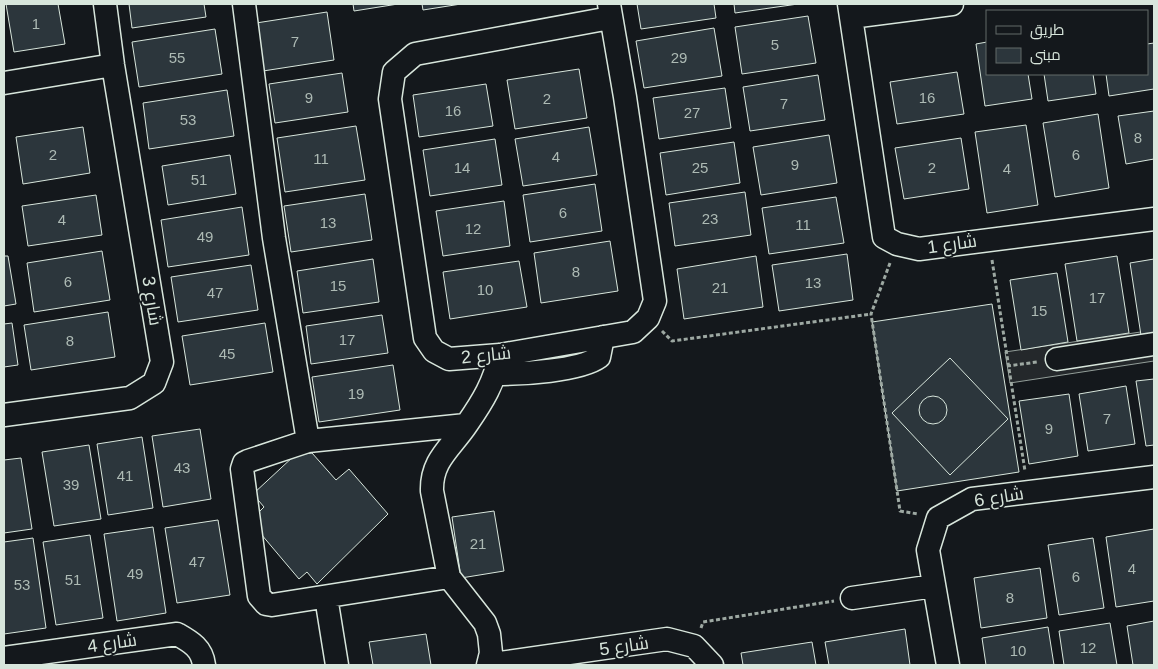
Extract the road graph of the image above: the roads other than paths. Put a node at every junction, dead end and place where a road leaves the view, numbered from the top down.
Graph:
1 (105, 4) edge
2 (244, 4) edge
3 (952, 4) edge
4 (850, 10) edge
5 (609, 11) edge
6 (113, 65) junction
7 (4, 83) edge
8 (1154, 219) edge
9 (1154, 344) edge
10 (1057, 359) road end
11 (498, 365) junction
12 (4, 415) edge
13 (466, 425) junction
14 (308, 441) junction
15 (1154, 477) edge
16 (449, 577) junction
17 (934, 586) junction
18 (326, 597) junction
19 (852, 598) road end
20 (4, 658) edge
21 (204, 665) edge
22 (337, 665) edge
23 (488, 665) edge
24 (497, 665) edge
25 (712, 665) edge
26 (948, 665) edge

1 - 6 street, شارع 3
2 - 14 street
3 - 4 street
4 - 8 street, شارع 1
5 - 11 street, شارع 2
5 - 11 street, شارع 2
6 - 7 street
6 - 12 street, شارع 3
9 - 10 street
11 - 13 street
13 - 14 street
13 - 16 street
14 - 18 street
15 - 17 street, شارع 6
16 - 18 street
16 - 23 street
17 - 19 street
17 - 26 street
18 - 22 street
20 - 21 street, شارع 4
24 - 25 street, شارع 5

